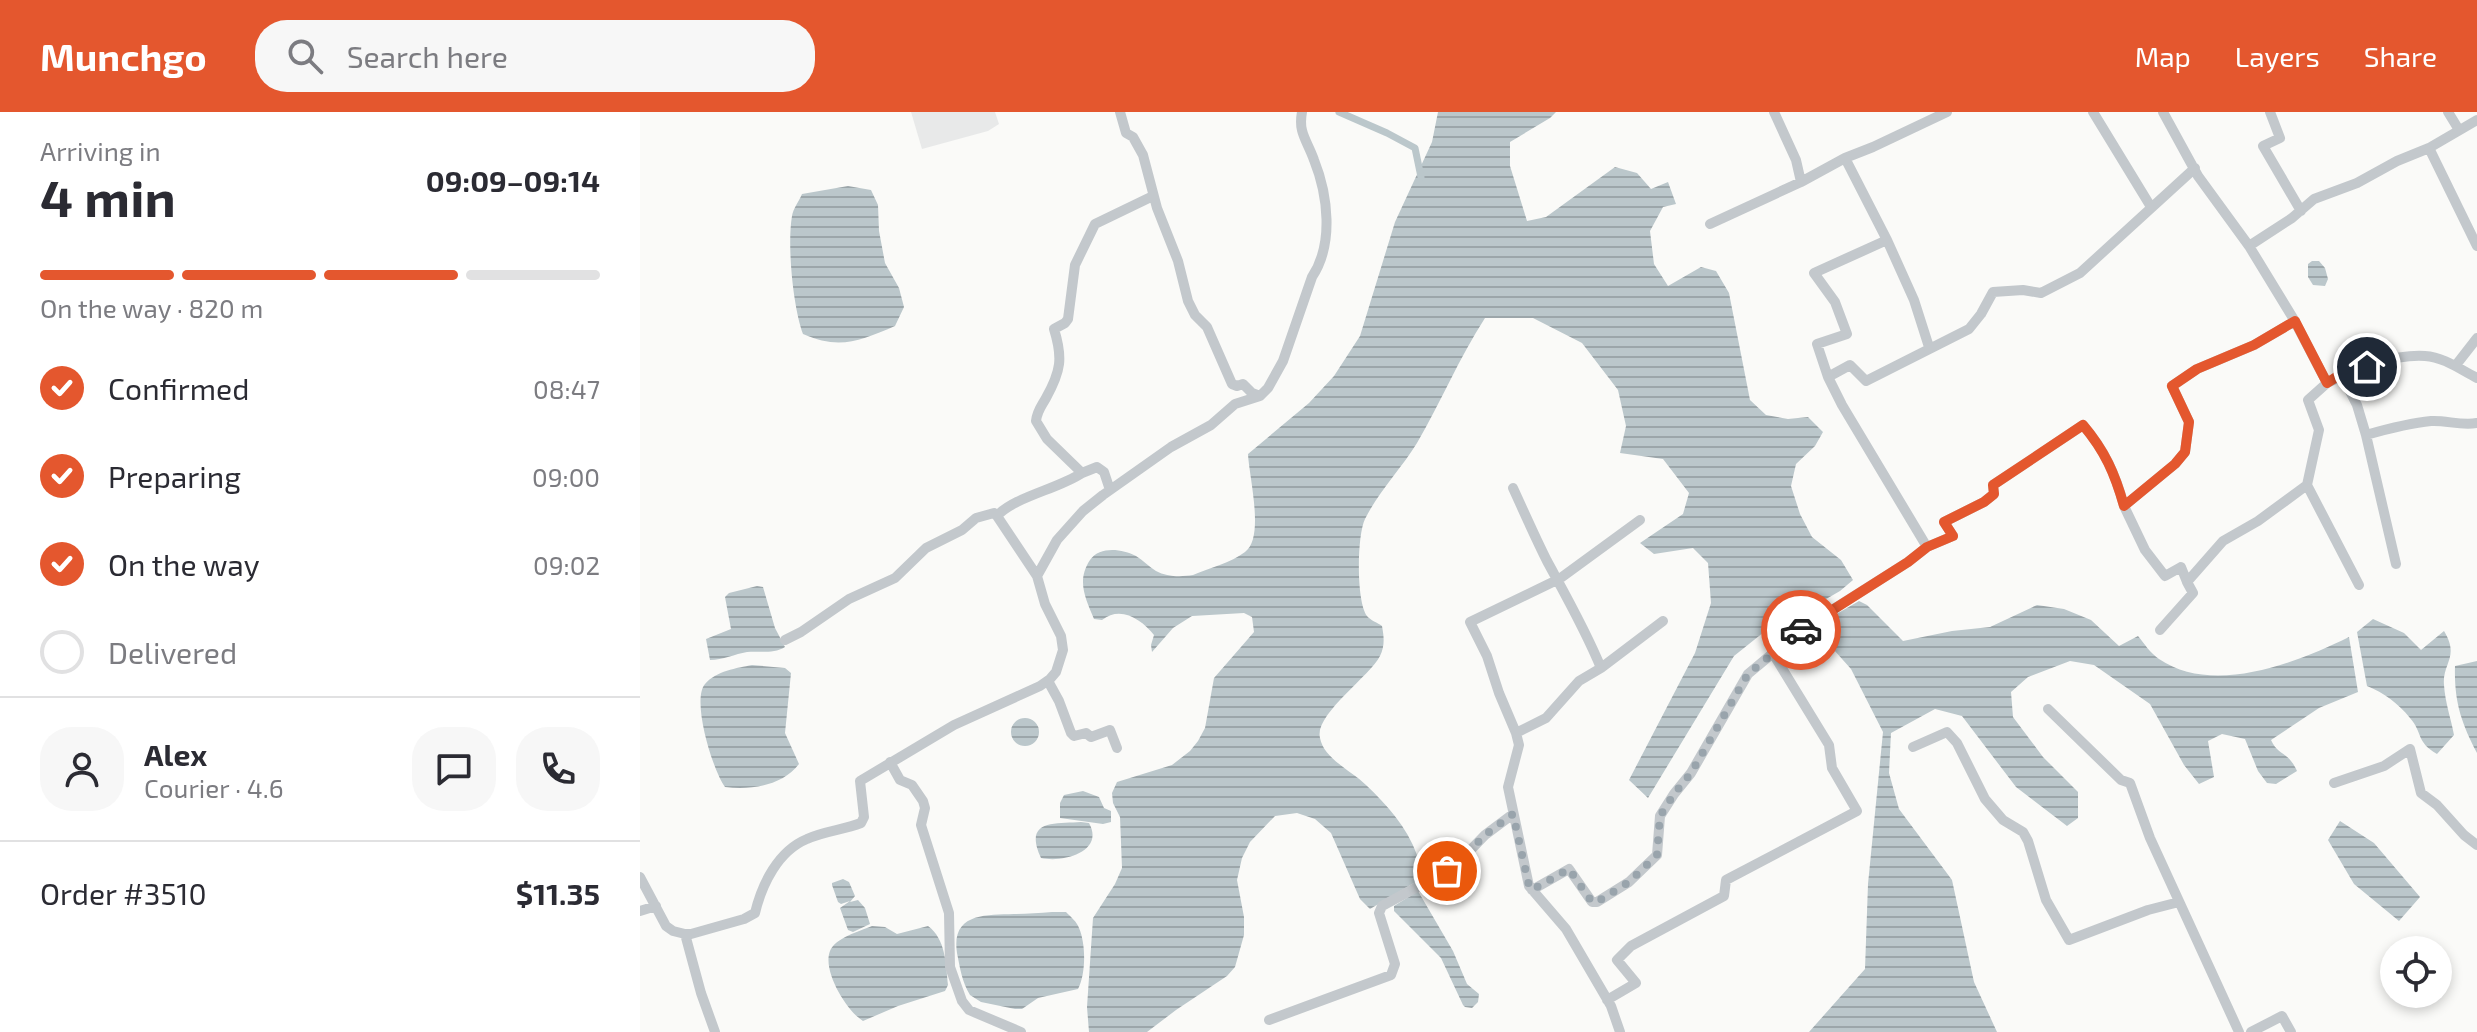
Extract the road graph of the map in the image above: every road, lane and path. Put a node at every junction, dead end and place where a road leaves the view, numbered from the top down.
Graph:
1 (1120, 112) edge
2 (1302, 112) edge
3 (1774, 112) edge
4 (1947, 112) edge
5 (2093, 112) edge
6 (2163, 112) edge
7 (2270, 112) edge
8 (2448, 112) edge
9 (2477, 120) edge
10 (2459, 130) junction
11 (2429, 148) junction
12 (1845, 158) junction
13 (2195, 168) junction
14 (1801, 182) junction
15 (1153, 196) junction
16 (2151, 207) junction
17 (2301, 211) junction
18 (1710, 224) dead end
19 (2474, 229) edge
20 (1887, 240) junction
21 (2249, 246) junction
22 (2477, 246) edge
23 (2295, 321) junction
24 (2477, 338) edge
25 (1929, 347) junction
26 (2456, 365) junction
27 (2341, 374) junction
28 (1828, 377) junction
29 (2477, 378) edge
30 (2327, 383) junction
31 (1260, 396) junction
32 (2477, 423) edge
33 (2366, 435) junction
34 (1082, 473) junction
35 (2307, 485) junction
36 (1513, 488) dead end
37 (1110, 490) junction
38 (2124, 506) junction
39 (997, 516) junction
40 (1640, 520) dead end
41 (1927, 547) junction
42 (2396, 564) dead end
43 (1037, 576) junction
44 (1557, 580) junction
45 (2187, 582) junction
46 (2359, 585) dead end
47 (1663, 621) dead end
48 (2160, 630) dead end
49 (785, 640) dead end
50 (1772, 652) junction
51 (1601, 668) junction
52 (1048, 681) junction
53 (2048, 709) dead end
54 (1516, 733) junction
55 (1913, 747) dead end
56 (1117, 748) dead end
57 (890, 762) junction
58 (2334, 783) dead end
59 (1513, 814) junction
60 (2477, 845) edge
61 (640, 877) edge
62 (1532, 890) junction
63 (2179, 902) junction
64 (656, 906) junction
65 (640, 911) edge
66 (685, 934) junction
67 (1607, 1000) junction
68 (1269, 1020) dead end
69 (715, 1032) edge
70 (1021, 1032) edge
71 (1620, 1032) edge
72 (2239, 1032) edge
73 (2251, 1032) edge
74 (2291, 1032) edge

1 - 15 street
2 - 31 street
3 - 14 street
4 - 12 street
5 - 16 street
6 - 13 street
7 - 17 street
8 - 10 street
9 - 10 street
10 - 11 street
11 - 17 street
11 - 19 street
12 - 14 street
12 - 20 street
13 - 16 street
13 - 21 street
14 - 18 street
15 - 31 street
15 - 34 street
16 - 25 street
17 - 21 street
19 - 22 street
20 - 25 street
20 - 28 street
21 - 23 street
23 - 30 street
23 - 38 street
24 - 26 street
25 - 28 street
26 - 27 street
26 - 29 street
27 - 30 street
27 - 33 street
28 - 41 street
30 - 35 street
31 - 37 street
32 - 33 street
33 - 42 street
34 - 37 street
34 - 39 street
35 - 45 street
35 - 46 street
36 - 44 street
37 - 43 street
38 - 41 street
38 - 45 street
39 - 43 street
39 - 49 street
40 - 44 street
41 - 50 street
43 - 52 street
44 - 51 street
44 - 54 street
45 - 48 street
47 - 51 street
50 - 62 street
50 - 67 street
51 - 54 street
52 - 56 street
52 - 57 street
53 - 63 street
54 - 59 street
55 - 63 street
57 - 66 street
57 - 70 street
58 - 60 street
59 - 62 street
59 - 68 street
61 - 64 street
62 - 67 street
63 - 72 street
64 - 65 street
64 - 66 street
66 - 69 street
67 - 71 street
73 - 74 street

